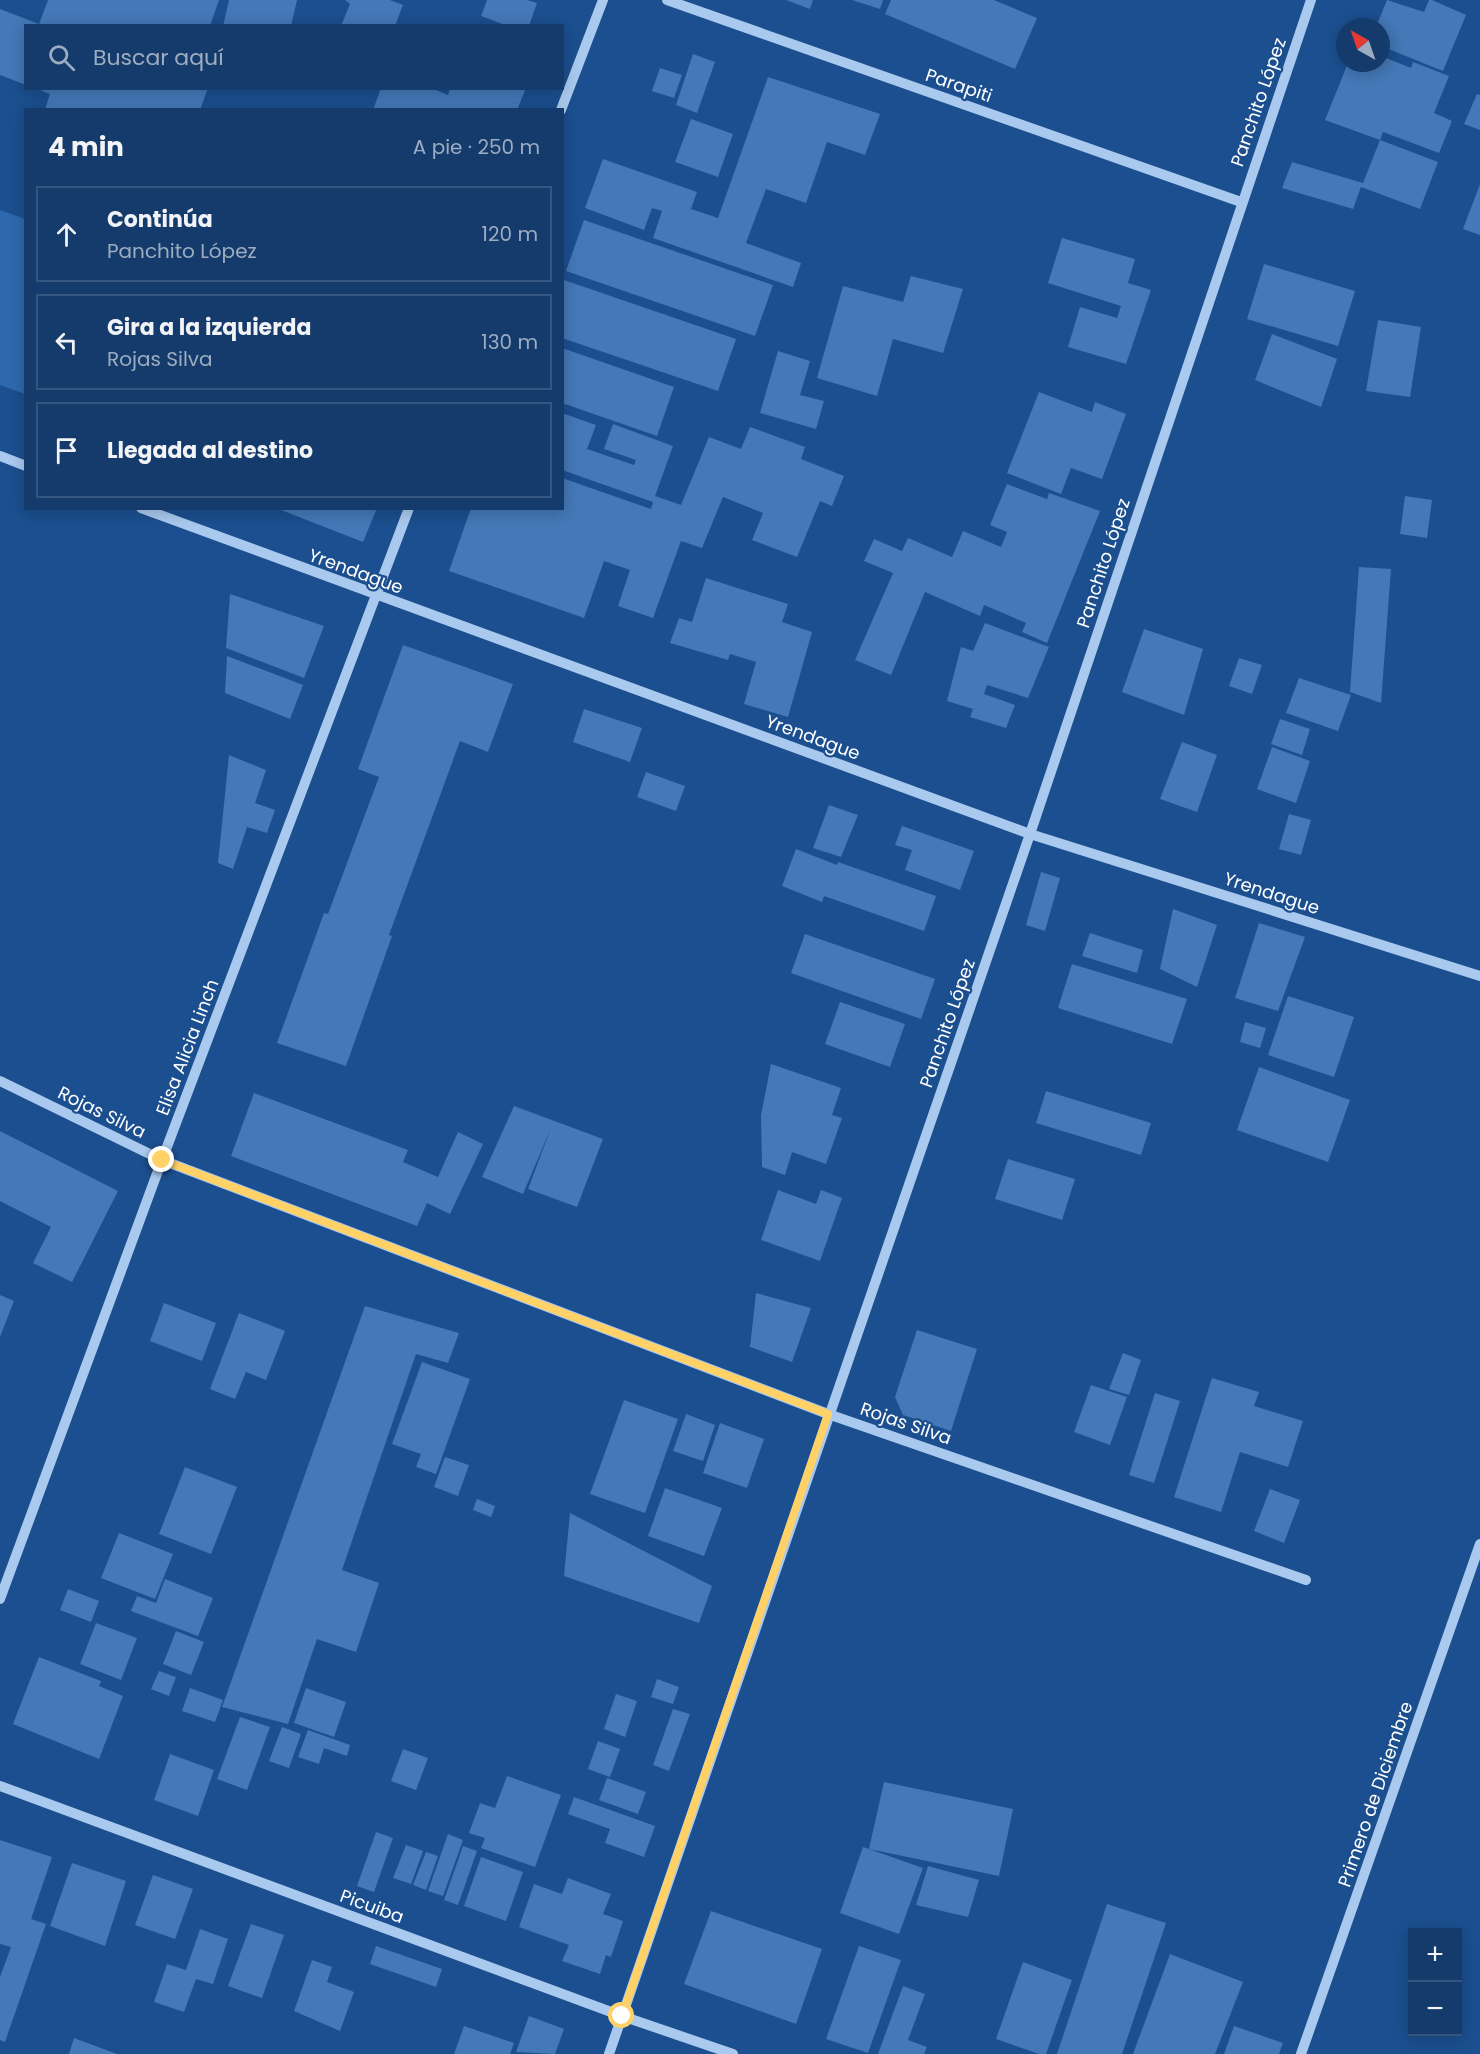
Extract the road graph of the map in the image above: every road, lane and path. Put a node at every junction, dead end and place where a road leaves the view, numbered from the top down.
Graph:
1 (603, 0) edge
2 (667, 0) edge
3 (1311, 0) edge
4 (562, 108) edge
5 (1241, 202) junction
6 (0, 456) edge
7 (24, 465) edge
8 (146, 510) edge
9 (408, 510) edge
10 (375, 596) junction
11 (1030, 834) junction
12 (1480, 976) edge
13 (0, 1081) edge
14 (162, 1160) junction
15 (828, 1414) junction
16 (1480, 1544) edge
17 (1306, 1580) dead end
18 (0, 1599) edge
19 (0, 1786) edge
20 (622, 2016) junction
21 (609, 2054) edge
22 (733, 2054) edge
23 (1301, 2054) edge

1 - 4 street
2 - 5 street, Parapiti
3 - 5 street, Panchito López
5 - 11 street, Panchito López
6 - 7 street
8 - 10 street, Yrendague
9 - 10 street, Elisa Alicia Linch
10 - 11 street, Yrendague
10 - 14 street, Elisa Alicia Linch
11 - 12 street, Yrendague
11 - 15 street, Panchito López
13 - 14 street, Rojas Silva
14 - 15 street, Rojas Silva
14 - 18 street, Elisa Alicia Linch
15 - 17 street, Rojas Silva
15 - 20 street, Panchito López
16 - 23 street, Primero de Diciembre
19 - 20 street, Picuiba
20 - 21 street, Panchito López
20 - 22 street, Picuiba

